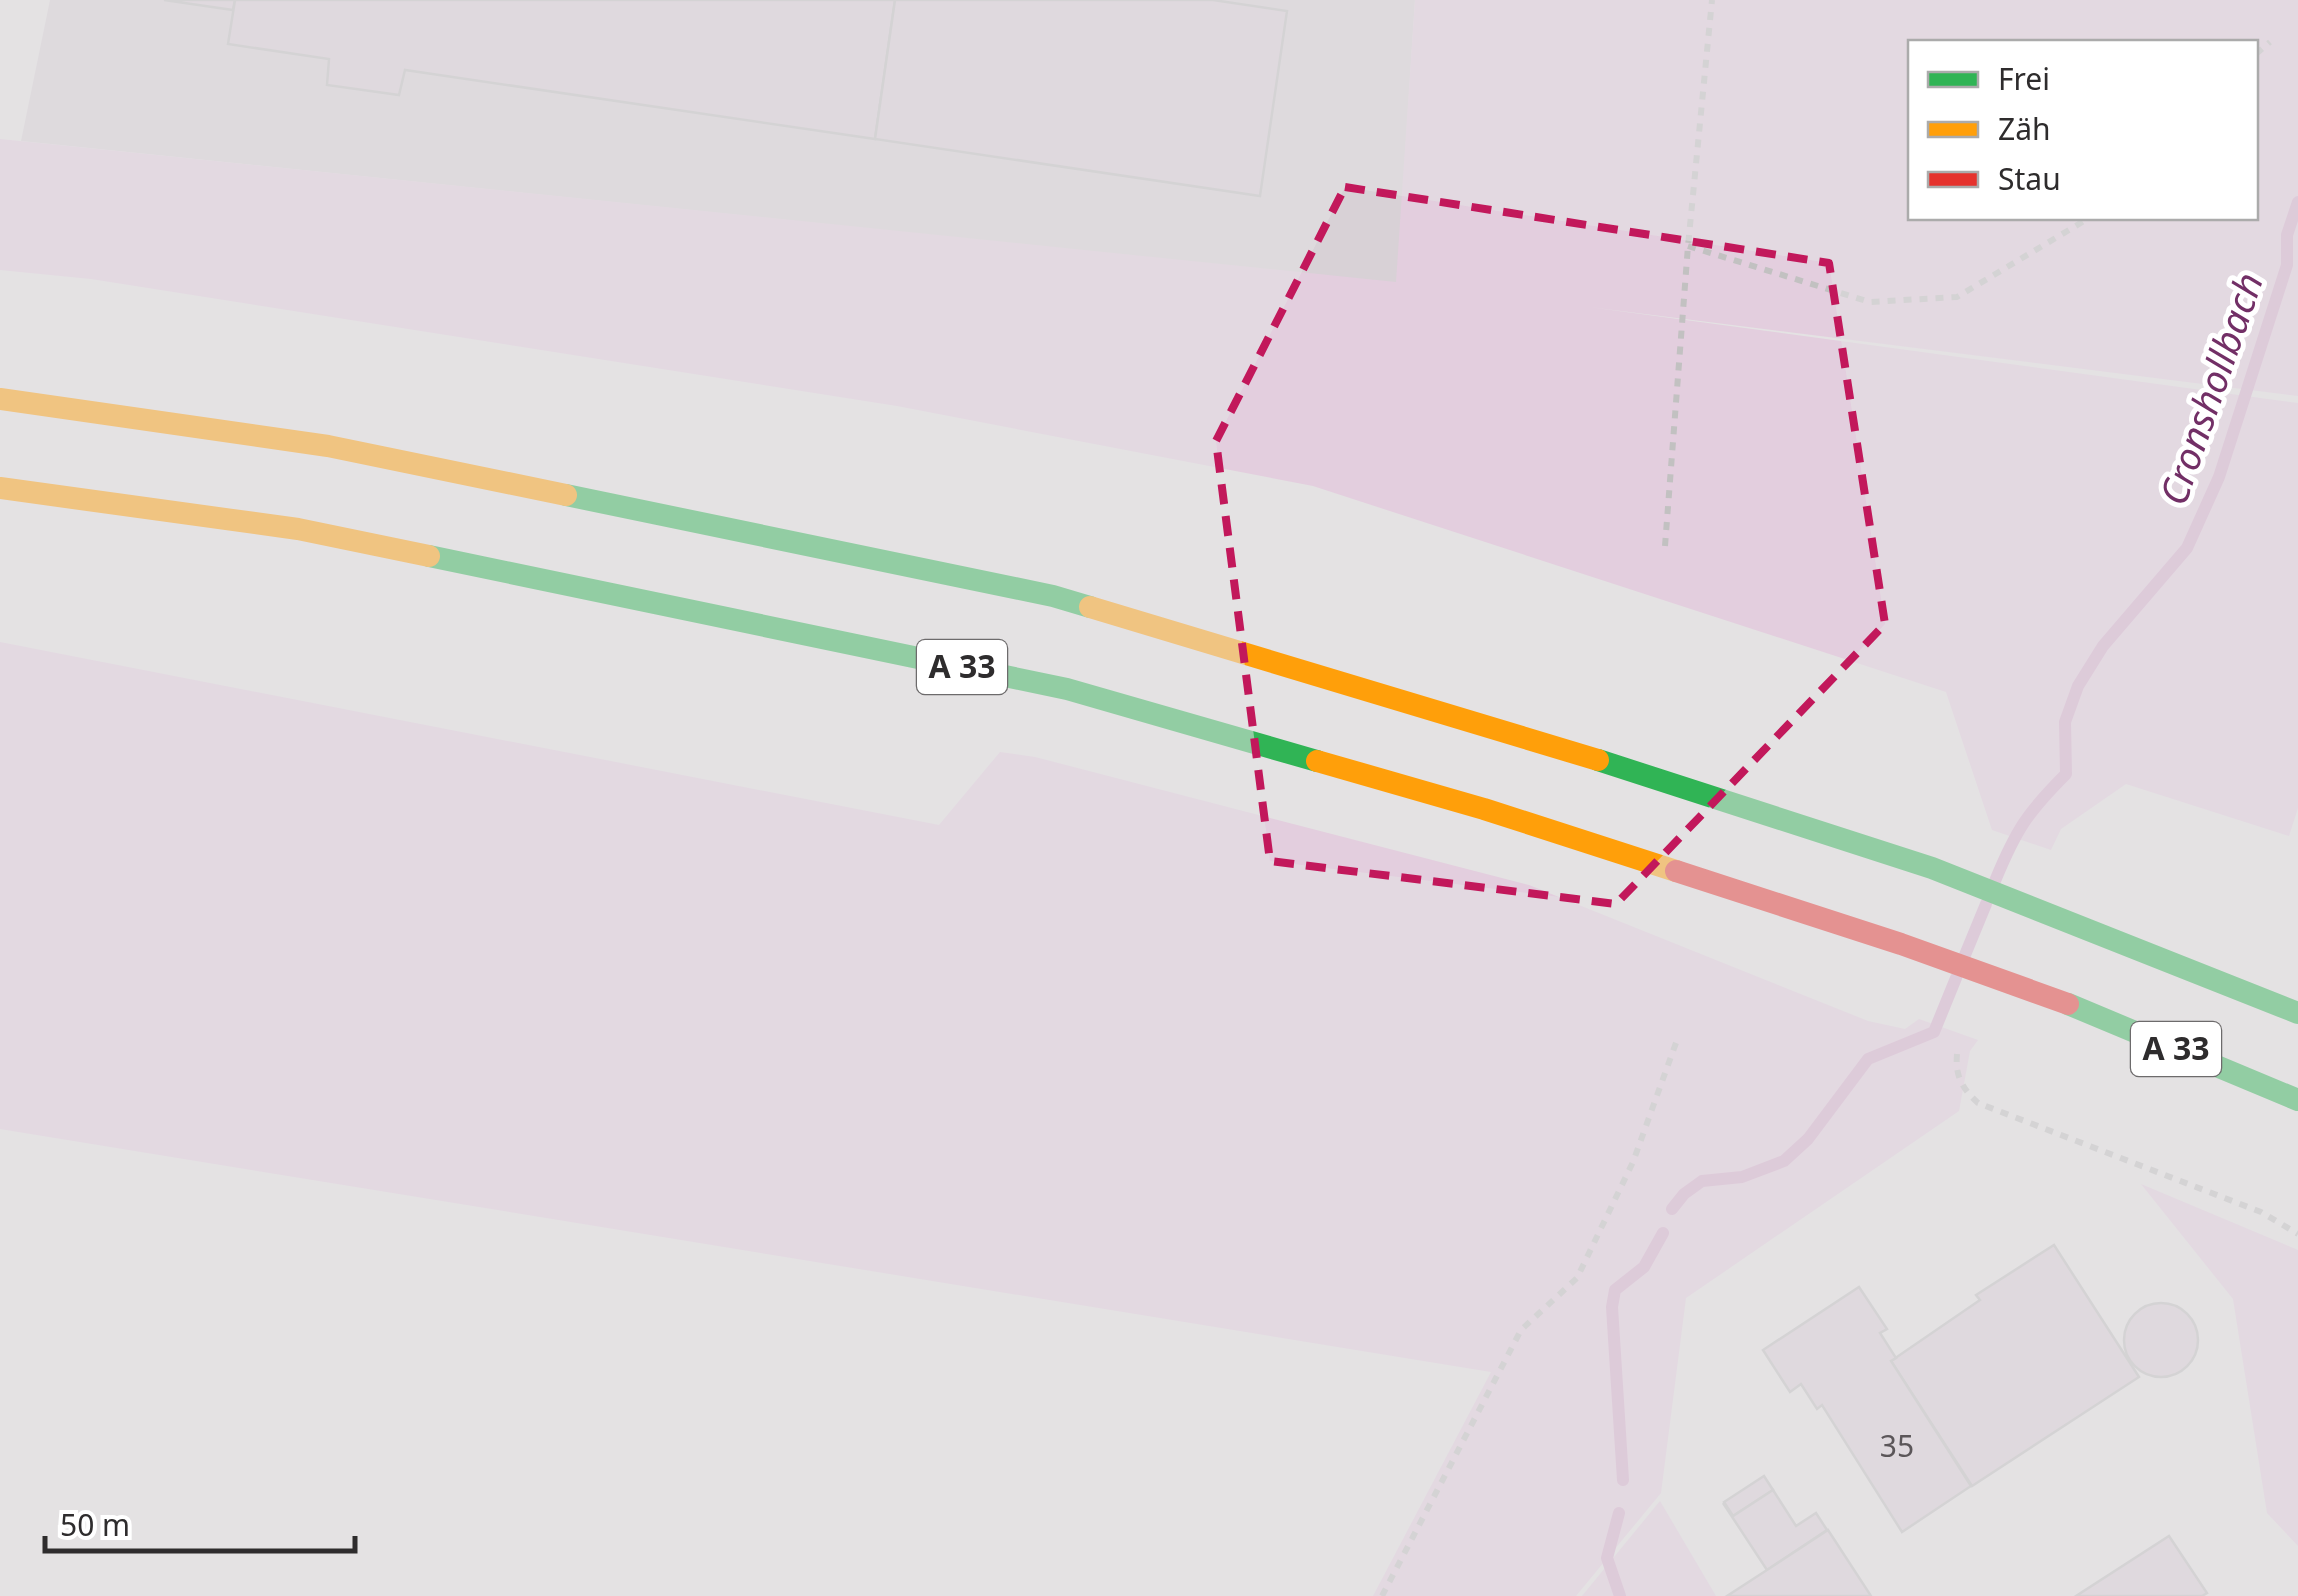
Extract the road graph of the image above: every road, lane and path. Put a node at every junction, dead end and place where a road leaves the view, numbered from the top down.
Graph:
1 (1712, 0) edge
2 (2270, 42) dead end
3 (2258, 52) edge
4 (2085, 220) edge
5 (1688, 246) junction
6 (0, 399) edge
7 (0, 488) edge
8 (1665, 546) dead end
9 (2298, 1013) edge
10 (1676, 1040) dead end
11 (1957, 1054) dead end
12 (2298, 1100) edge
13 (2298, 1234) edge
14 (1382, 1596) edge

1 - 5 path
2 - 3 path
4 - 5 path
5 - 8 path
6 - 9 highway, A 33
7 - 12 highway, A 33
10 - 14 path
11 - 13 path

